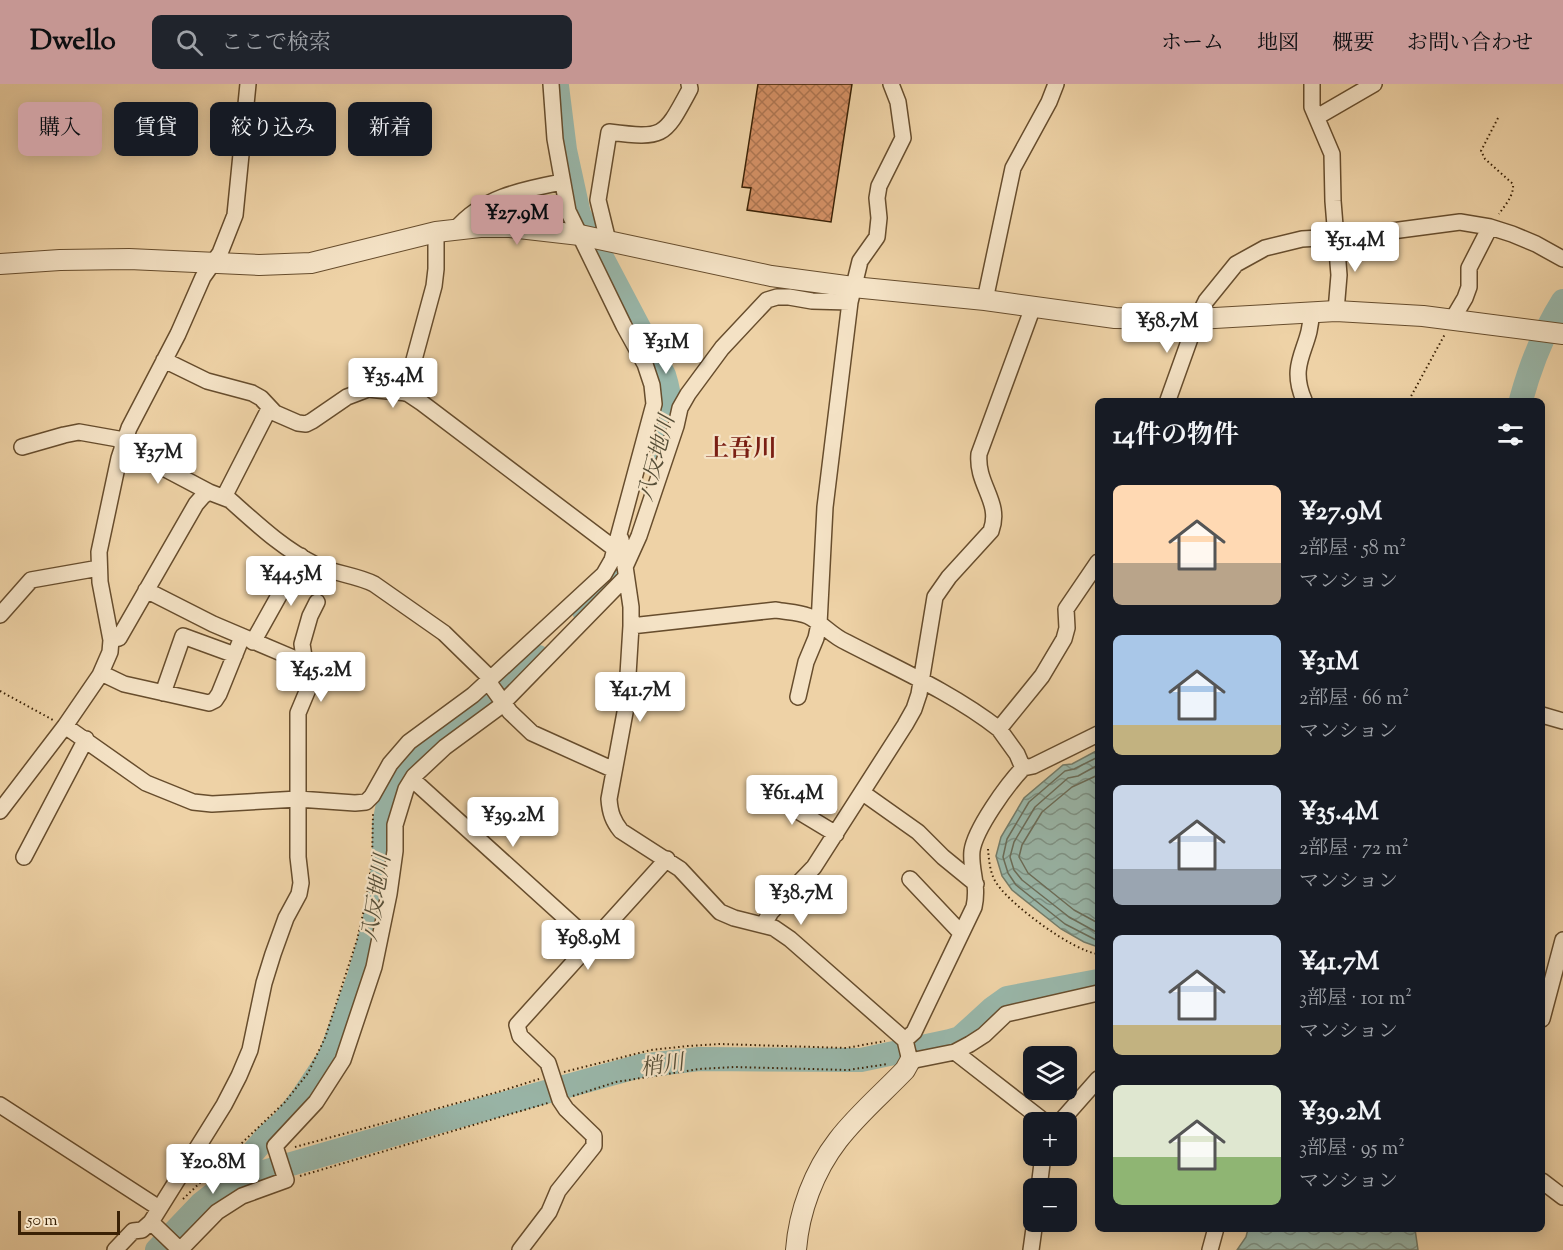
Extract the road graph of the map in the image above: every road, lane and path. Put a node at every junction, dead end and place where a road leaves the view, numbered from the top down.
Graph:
1 (248, 84) edge
2 (551, 84) edge
3 (689, 84) edge
4 (891, 84) edge
5 (1056, 84) edge
6 (1312, 84) edge
7 (1374, 84) edge
8 (1317, 117) junction
9 (1498, 118) dead end
10 (562, 182) junction
11 (1490, 227) junction
12 (456, 229) junction
13 (435, 232) junction
14 (580, 235) junction
15 (1337, 235) junction
16 (608, 241) junction
17 (1563, 259) edge
18 (214, 263) junction
19 (0, 264) edge
20 (852, 295) junction
21 (985, 300) junction
22 (1033, 307) junction
23 (1336, 310) junction
24 (1311, 312) junction
25 (1197, 319) junction
26 (1452, 320) junction
27 (1563, 334) edge
28 (164, 360) junction
29 (405, 393) junction
30 (1169, 398) edge
31 (1303, 398) edge
32 (1411, 398) edge
33 (269, 409) junction
34 (123, 443) junction
35 (22, 447) dead end
36 (217, 494) junction
37 (620, 530) junction
38 (615, 549) junction
39 (301, 556) junction
40 (1095, 566) edge
41 (99, 568) junction
42 (626, 573) junction
43 (146, 590) junction
44 (317, 602) dead end
45 (0, 615) edge
46 (819, 624) junction
47 (631, 626) junction
48 (247, 639) junction
49 (111, 640) junction
50 (235, 655) junction
51 (305, 663) junction
52 (101, 673) junction
53 (489, 680) junction
54 (921, 681) junction
55 (0, 691) edge
56 (163, 693) junction
57 (798, 697) dead end
58 (504, 702) junction
59 (1545, 717) edge
60 (1563, 721) edge
61 (65, 726) junction
62 (999, 729) junction
63 (1095, 735) edge
64 (86, 739) junction
65 (1023, 768) junction
66 (614, 770) junction
67 (412, 779) junction
68 (770, 790) dead end
69 (863, 793) junction
70 (372, 796) junction
71 (298, 799) junction
72 (0, 811) edge
73 (836, 834) junction
74 (988, 846) dead end
75 (24, 858) dead end
76 (667, 859) junction
77 (910, 879) dead end
78 (976, 884) junction
79 (763, 925) junction
80 (961, 933) junction
81 (1563, 940) edge
82 (592, 942) junction
83 (1095, 954) edge
84 (1095, 994) edge
85 (1545, 1008) edge
86 (905, 1040) junction
87 (955, 1052) junction
88 (910, 1059) junction
89 (553, 1077) junction
90 (1095, 1082) edge
91 (560, 1098) junction
92 (0, 1105) edge
93 (1032, 1112) edge
94 (1069, 1112) edge
95 (277, 1154) junction
96 (285, 1177) junction
97 (1545, 1183) edge
98 (1563, 1197) edge
99 (178, 1204) dead end
100 (159, 1208) junction
101 (154, 1225) junction
102 (1033, 1232) edge
103 (1215, 1232) edge
104 (178, 1248) edge
105 (523, 1249) edge
106 (115, 1250) edge
107 (795, 1250) edge
108 (1031, 1250) edge
109 (1210, 1250) edge

1 - 18 street
2 - 10 street
3 - 16 street
4 - 20 street
5 - 21 street
6 - 8 street
7 - 8 street
8 - 15 street
9 - 11 path
10 - 12 street
10 - 14 street
11 - 15 street
11 - 17 street
11 - 26 street
12 - 13 street
12 - 14 street
13 - 18 street
13 - 29 street
14 - 16 street
14 - 37 street
15 - 23 street
15 - 25 street
16 - 20 street
18 - 19 street
18 - 28 street
20 - 21 street
20 - 42 street
20 - 46 street
21 - 22 street
22 - 25 street
22 - 54 street
23 - 24 street
23 - 26 street
24 - 25 street
24 - 31 street
25 - 30 street
26 - 27 street
26 - 32 path
28 - 33 street
28 - 34 street
29 - 33 street
29 - 38 street
33 - 36 street
34 - 35 street
34 - 36 street
34 - 41 street
36 - 39 street
36 - 43 street
37 - 38 street
37 - 42 street
38 - 53 street
39 - 48 street
39 - 53 street
40 - 62 street
41 - 45 street
41 - 49 street
42 - 47 street
42 - 58 street
43 - 48 street
43 - 49 street
44 - 51 street
46 - 47 street
46 - 54 street
46 - 57 street
47 - 66 street
48 - 50 street
48 - 51 street
49 - 52 street
50 - 56 street
50 - 56 street
51 - 71 street
52 - 56 street
52 - 61 street
53 - 58 street
53 - 70 street
54 - 62 street
54 - 69 street
55 - 61 path
58 - 66 street
58 - 67 street
59 - 60 street
61 - 64 street
61 - 72 street
62 - 65 street
63 - 65 street
64 - 71 street
64 - 75 street
65 - 78 street
66 - 76 street
67 - 82 street
67 - 95 street
68 - 73 street
69 - 73 street
69 - 78 street
70 - 71 street
70 - 99 path
71 - 100 street
73 - 79 street
74 - 83 path
76 - 79 street
76 - 82 street
77 - 80 street
78 - 80 street
79 - 86 street
80 - 86 street
81 - 85 street
82 - 89 street
84 - 87 street
86 - 88 street
86 - 89 path
87 - 88 street
87 - 93 street
88 - 91 path
88 - 107 street
89 - 91 street
89 - 95 path
90 - 94 street
91 - 96 path
91 - 105 street
92 - 100 street
95 - 96 street
96 - 104 street
97 - 98 street
100 - 101 street
101 - 104 street
101 - 106 street
102 - 108 street
103 - 109 street

